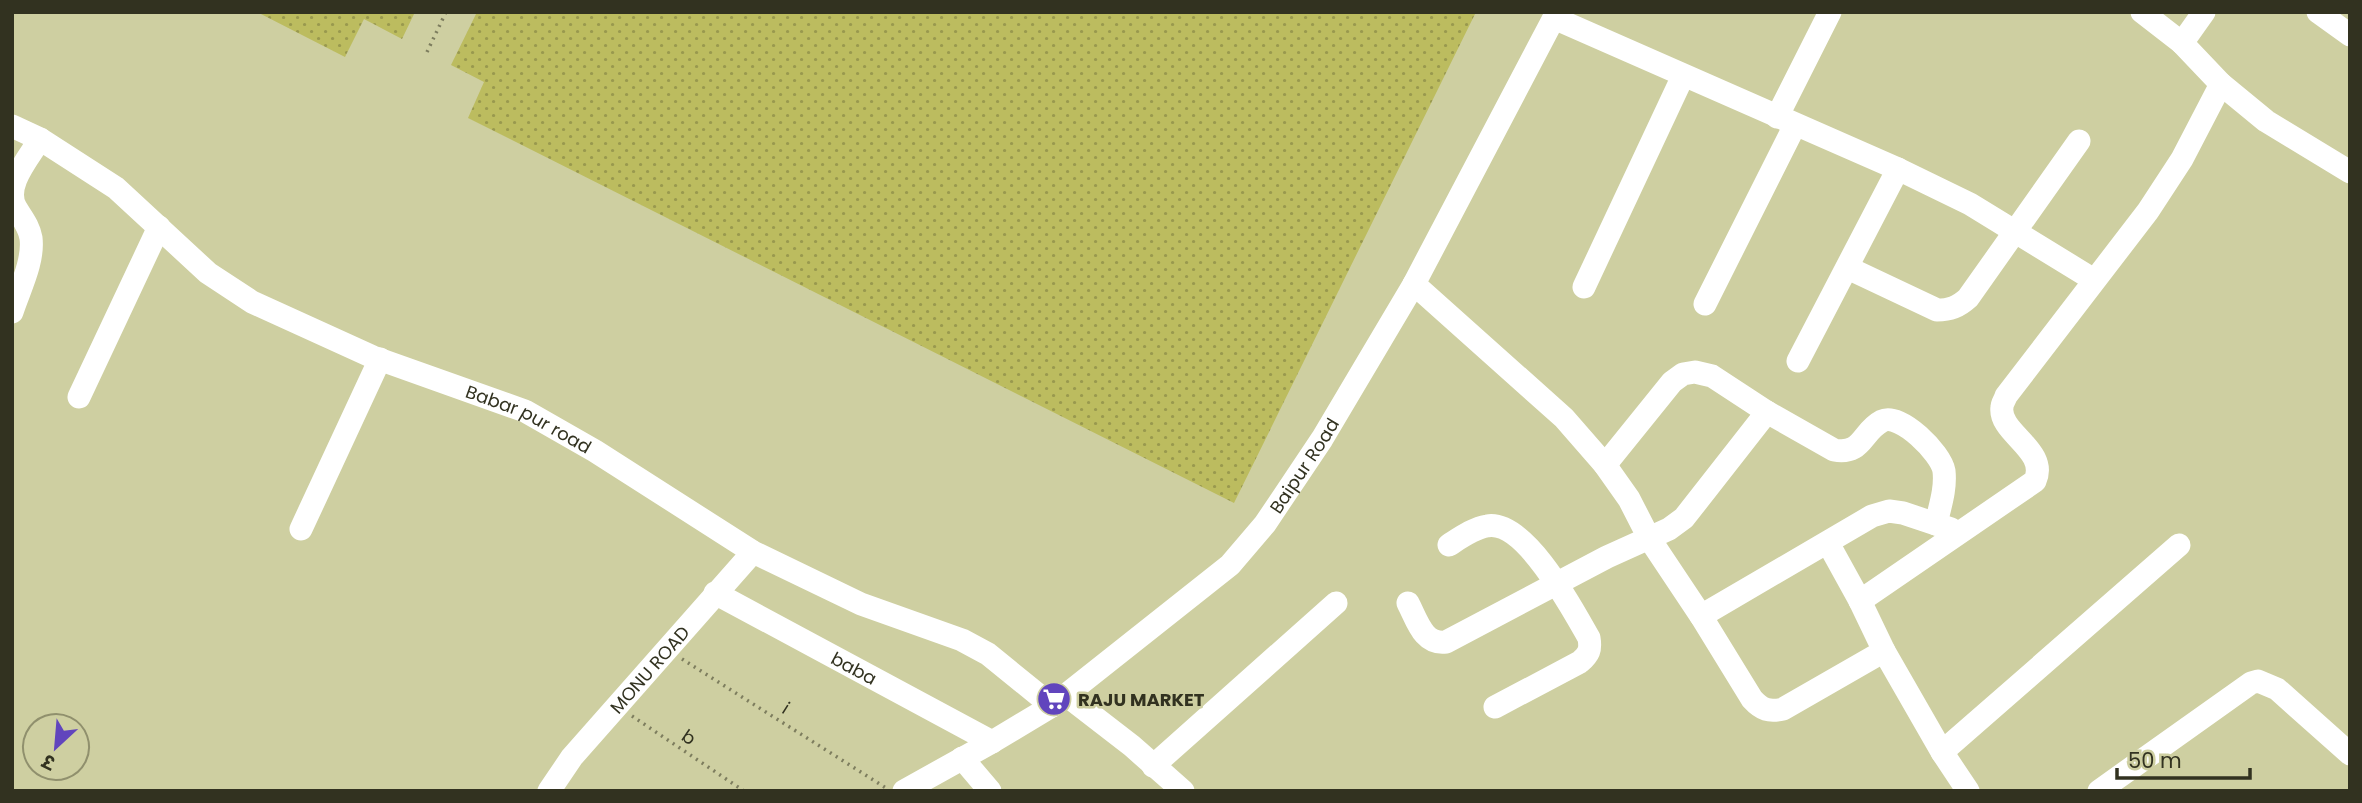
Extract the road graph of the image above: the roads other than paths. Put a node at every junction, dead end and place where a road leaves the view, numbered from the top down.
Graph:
1 (1830, 12) edge
2 (2142, 12) edge
3 (2204, 12) edge
4 (1556, 15) edge
5 (2182, 43) junction
6 (1683, 76) junction
7 (2221, 84) junction
8 (1786, 121) junction
9 (12, 126) edge
10 (40, 139) junction
11 (2079, 141) dead end
12 (1898, 169) junction
13 (2350, 172) edge
14 (12, 190) edge
15 (159, 227) junction
16 (2017, 232) junction
17 (1848, 268) junction
18 (2094, 280) junction
19 (1414, 284) junction
20 (1584, 287) dead end
21 (1705, 304) dead end
22 (12, 312) edge
23 (380, 359) junction
24 (1798, 361) dead end
25 (79, 397) dead end
26 (1767, 412) junction
27 (1605, 465) junction
28 (1936, 524) junction
29 (301, 529) dead end
30 (1962, 533) junction
31 (1649, 538) junction
32 (1828, 543) junction
33 (1449, 545) dead end
34 (2179, 545) dead end
35 (753, 552) junction
36 (1557, 583) junction
37 (715, 593) junction
38 (1860, 601) junction
39 (1336, 603) dead end
40 (1408, 603) dead end
41 (1702, 616) junction
42 (1884, 651) junction
43 (1059, 701) junction
44 (1495, 707) dead end
45 (992, 742) junction
46 (1942, 752) junction
47 (2350, 754) edge
48 (962, 758) junction
49 (1153, 766) junction
50 (549, 791) edge
51 (904, 791) edge
52 (989, 791) edge
53 (1183, 791) edge
54 (1968, 791) edge
55 (2099, 791) edge

1 - 8 street
2 - 5 street
3 - 5 street
4 - 6 street
4 - 19 street, Baipur Road
5 - 7 street
6 - 8 street
6 - 20 street
7 - 13 street
7 - 18 street
8 - 12 street
8 - 21 street
9 - 10 street, Babar pur road
10 - 14 street
10 - 15 street, Babar pur road
11 - 16 street
12 - 16 street
12 - 17 street
14 - 22 street
15 - 23 street, Babar pur road
15 - 25 street
16 - 17 street
16 - 18 street
17 - 24 street
18 - 30 street
19 - 27 street
19 - 43 street, Baipur Road
23 - 29 street
23 - 35 street, Babar pur road
26 - 27 street
26 - 28 street
26 - 31 street
27 - 31 street
28 - 30 street
28 - 32 street
30 - 38 street
31 - 36 street
31 - 41 street
32 - 38 street
32 - 41 street
33 - 36 street
34 - 46 street
35 - 37 street, MONU ROAD
35 - 43 street, Babar pur road
36 - 40 street
36 - 44 street
37 - 45 street, baba
37 - 50 street, MONU ROAD
38 - 42 street
39 - 49 street
41 - 42 street
42 - 46 street
43 - 45 street, Baipur Road
43 - 49 street, Babar pur road
45 - 48 street, Baipur Road
46 - 54 street
47 - 55 street
48 - 51 street, Baipur Road
48 - 52 street
49 - 53 street, Babar pur road

